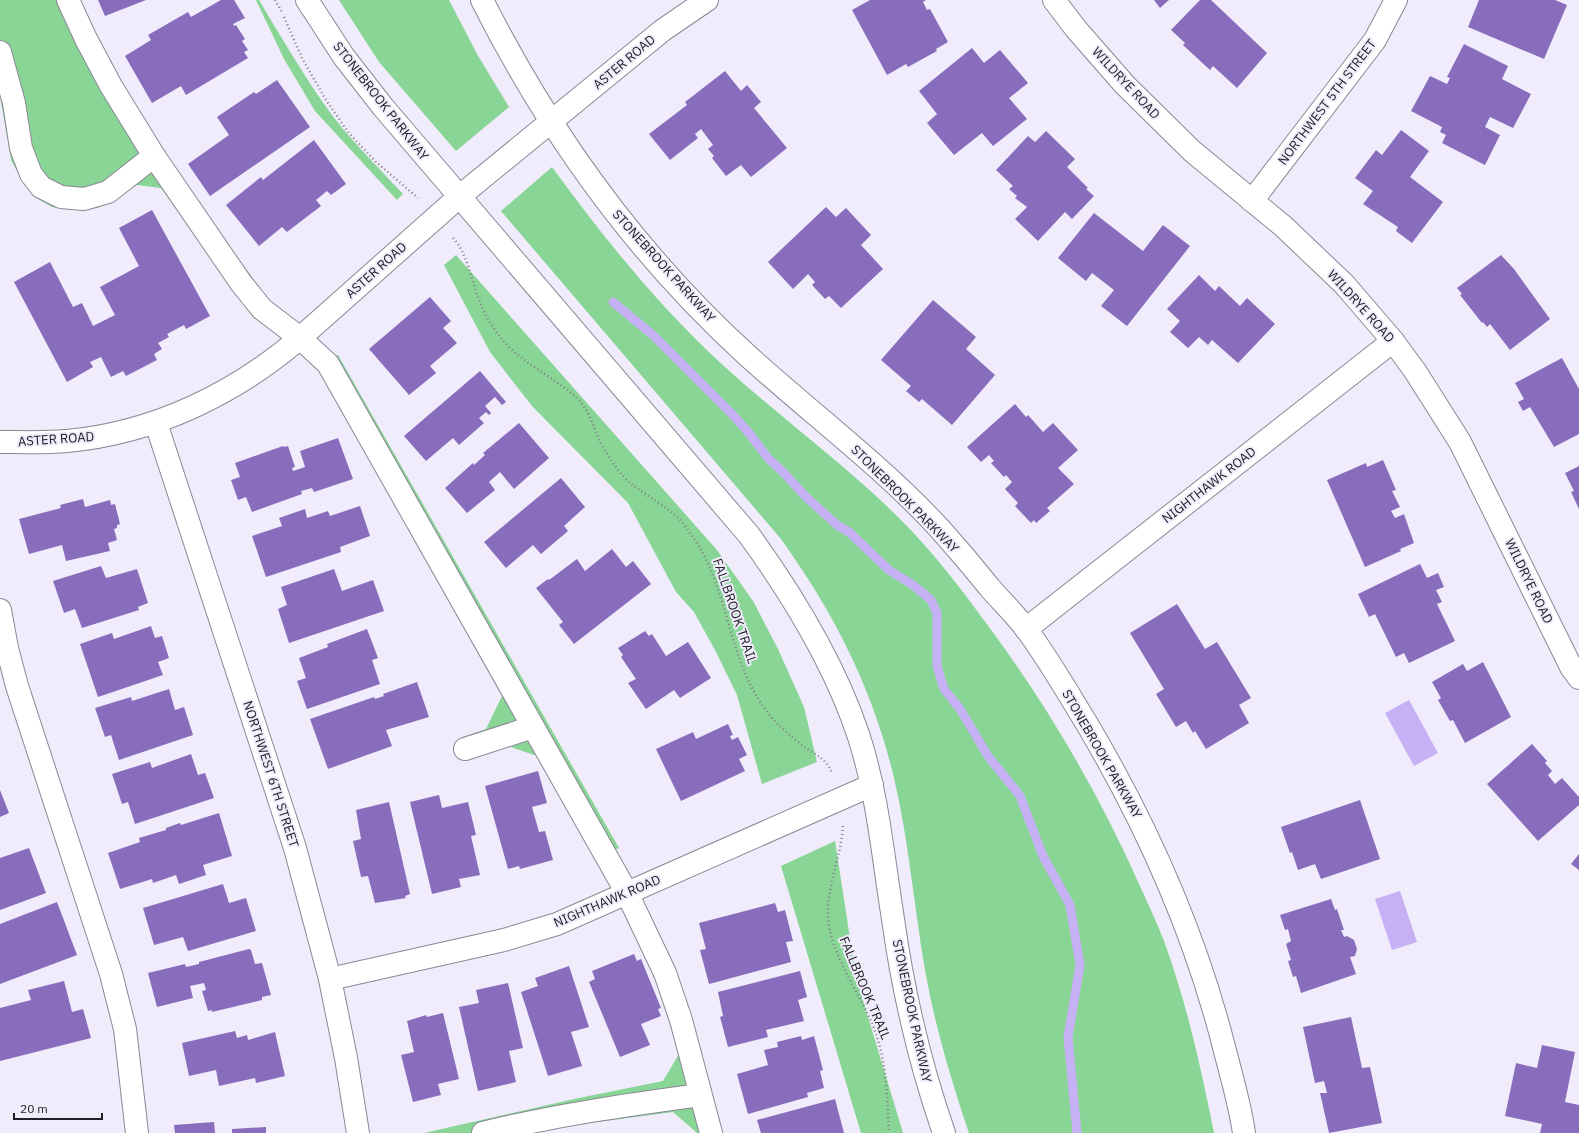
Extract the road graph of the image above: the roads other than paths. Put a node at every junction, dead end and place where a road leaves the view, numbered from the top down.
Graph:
1 (68, 0) edge
2 (307, 0) edge
3 (482, 0) edge
4 (707, 0) edge
5 (1054, 0) edge
6 (1396, 0) edge
7 (0, 52) edge
8 (551, 123) junction
9 (154, 156) junction
10 (460, 196) junction
11 (1252, 201) junction
12 (300, 338) junction
13 (1393, 341) junction
14 (156, 423) junction
15 (0, 442) edge
16 (0, 610) edge
17 (1026, 629) junction
18 (1579, 678) edge
19 (533, 726) junction
20 (465, 750) dead end
21 (872, 785) junction
22 (627, 893) junction
23 (330, 979) junction
24 (700, 1095) junction
25 (137, 1133) edge
26 (358, 1133) edge
27 (483, 1133) edge
28 (710, 1133) edge
29 (944, 1133) edge
30 (1244, 1133) edge

1 - 9 street
2 - 10 street, STONEBROOK PARKWAY
3 - 8 street, STONEBROOK PARKWAY
4 - 8 street, ASTER ROAD
5 - 11 street, WILDRYE ROAD
6 - 11 street, NORTHWEST 5TH STREET
7 - 9 street
8 - 10 street, ASTER ROAD
8 - 17 street, STONEBROOK PARKWAY
9 - 12 street
10 - 12 street, ASTER ROAD
10 - 21 street, STONEBROOK PARKWAY
11 - 13 street, WILDRYE ROAD
12 - 14 street, ASTER ROAD
12 - 19 street
13 - 17 street, NIGHTHAWK ROAD
13 - 18 street, WILDRYE ROAD
14 - 15 street, ASTER ROAD
14 - 23 street, NORTHWEST 6TH STREET
16 - 25 street
17 - 30 street, STONEBROOK PARKWAY
19 - 20 street
19 - 22 street
21 - 22 street, NIGHTHAWK ROAD
21 - 29 street, STONEBROOK PARKWAY
22 - 23 street, NIGHTHAWK ROAD
22 - 24 street
23 - 26 street, NORTHWEST 6TH STREET
24 - 27 street
24 - 28 street

